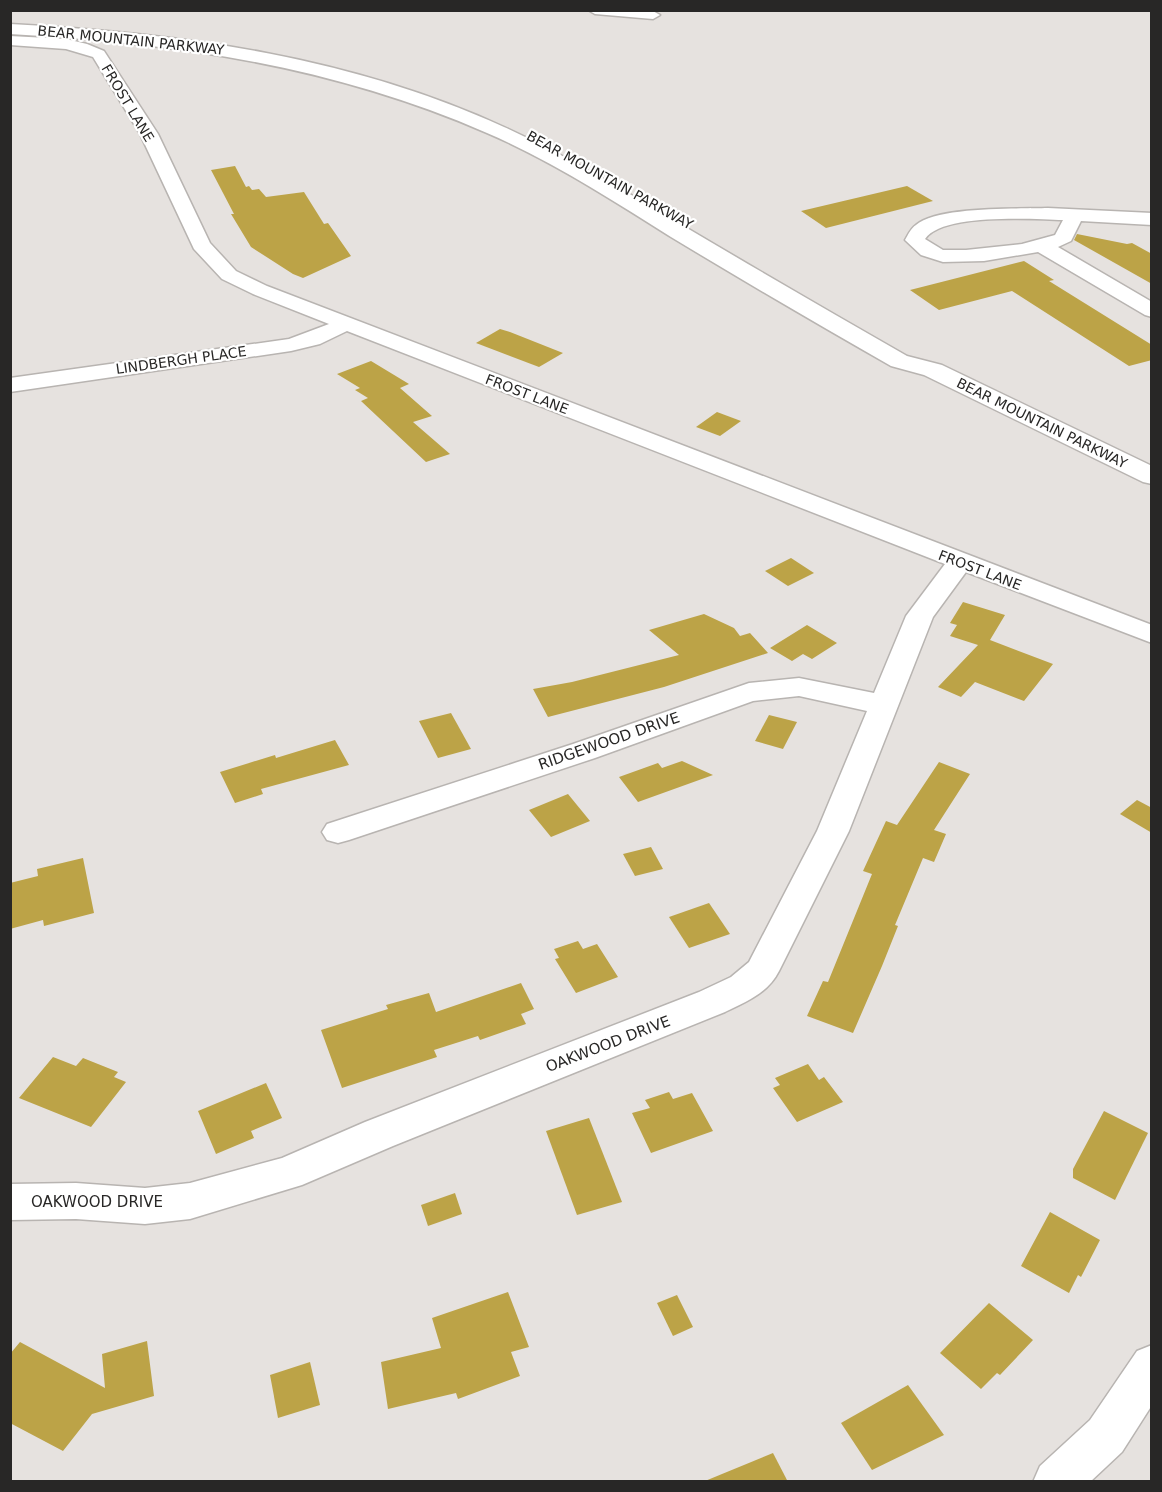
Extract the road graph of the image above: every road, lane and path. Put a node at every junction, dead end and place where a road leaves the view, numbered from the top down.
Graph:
1 (595, 10) edge
2 (652, 15) dead end
3 (10, 21) edge
4 (10, 29) edge
5 (10, 40) edge
6 (1074, 215) junction
7 (1152, 219) edge
8 (1040, 245) junction
9 (1152, 311) edge
10 (348, 323) junction
11 (933, 370) junction
12 (10, 385) edge
13 (1152, 476) edge
14 (960, 563) junction
15 (1152, 636) edge
16 (885, 705) junction
17 (338, 832) dead end
18 (10, 1202) edge
19 (1152, 1366) edge
20 (1056, 1482) edge

1 - 2 street
3 - 11 highway, BEAR MOUNTAIN PARKWAY
4 - 11 highway, BEAR MOUNTAIN PARKWAY
5 - 10 street, FROST LANE
6 - 7 street
6 - 8 street
6 - 8 street
8 - 9 street
10 - 12 street, LINDBERGH PLACE
10 - 14 street, FROST LANE
11 - 13 highway, BEAR MOUNTAIN PARKWAY
14 - 15 street, FROST LANE
14 - 16 street, OAKWOOD DRIVE
16 - 17 street, RIDGEWOOD DRIVE
16 - 18 street, OAKWOOD DRIVE
19 - 20 street

